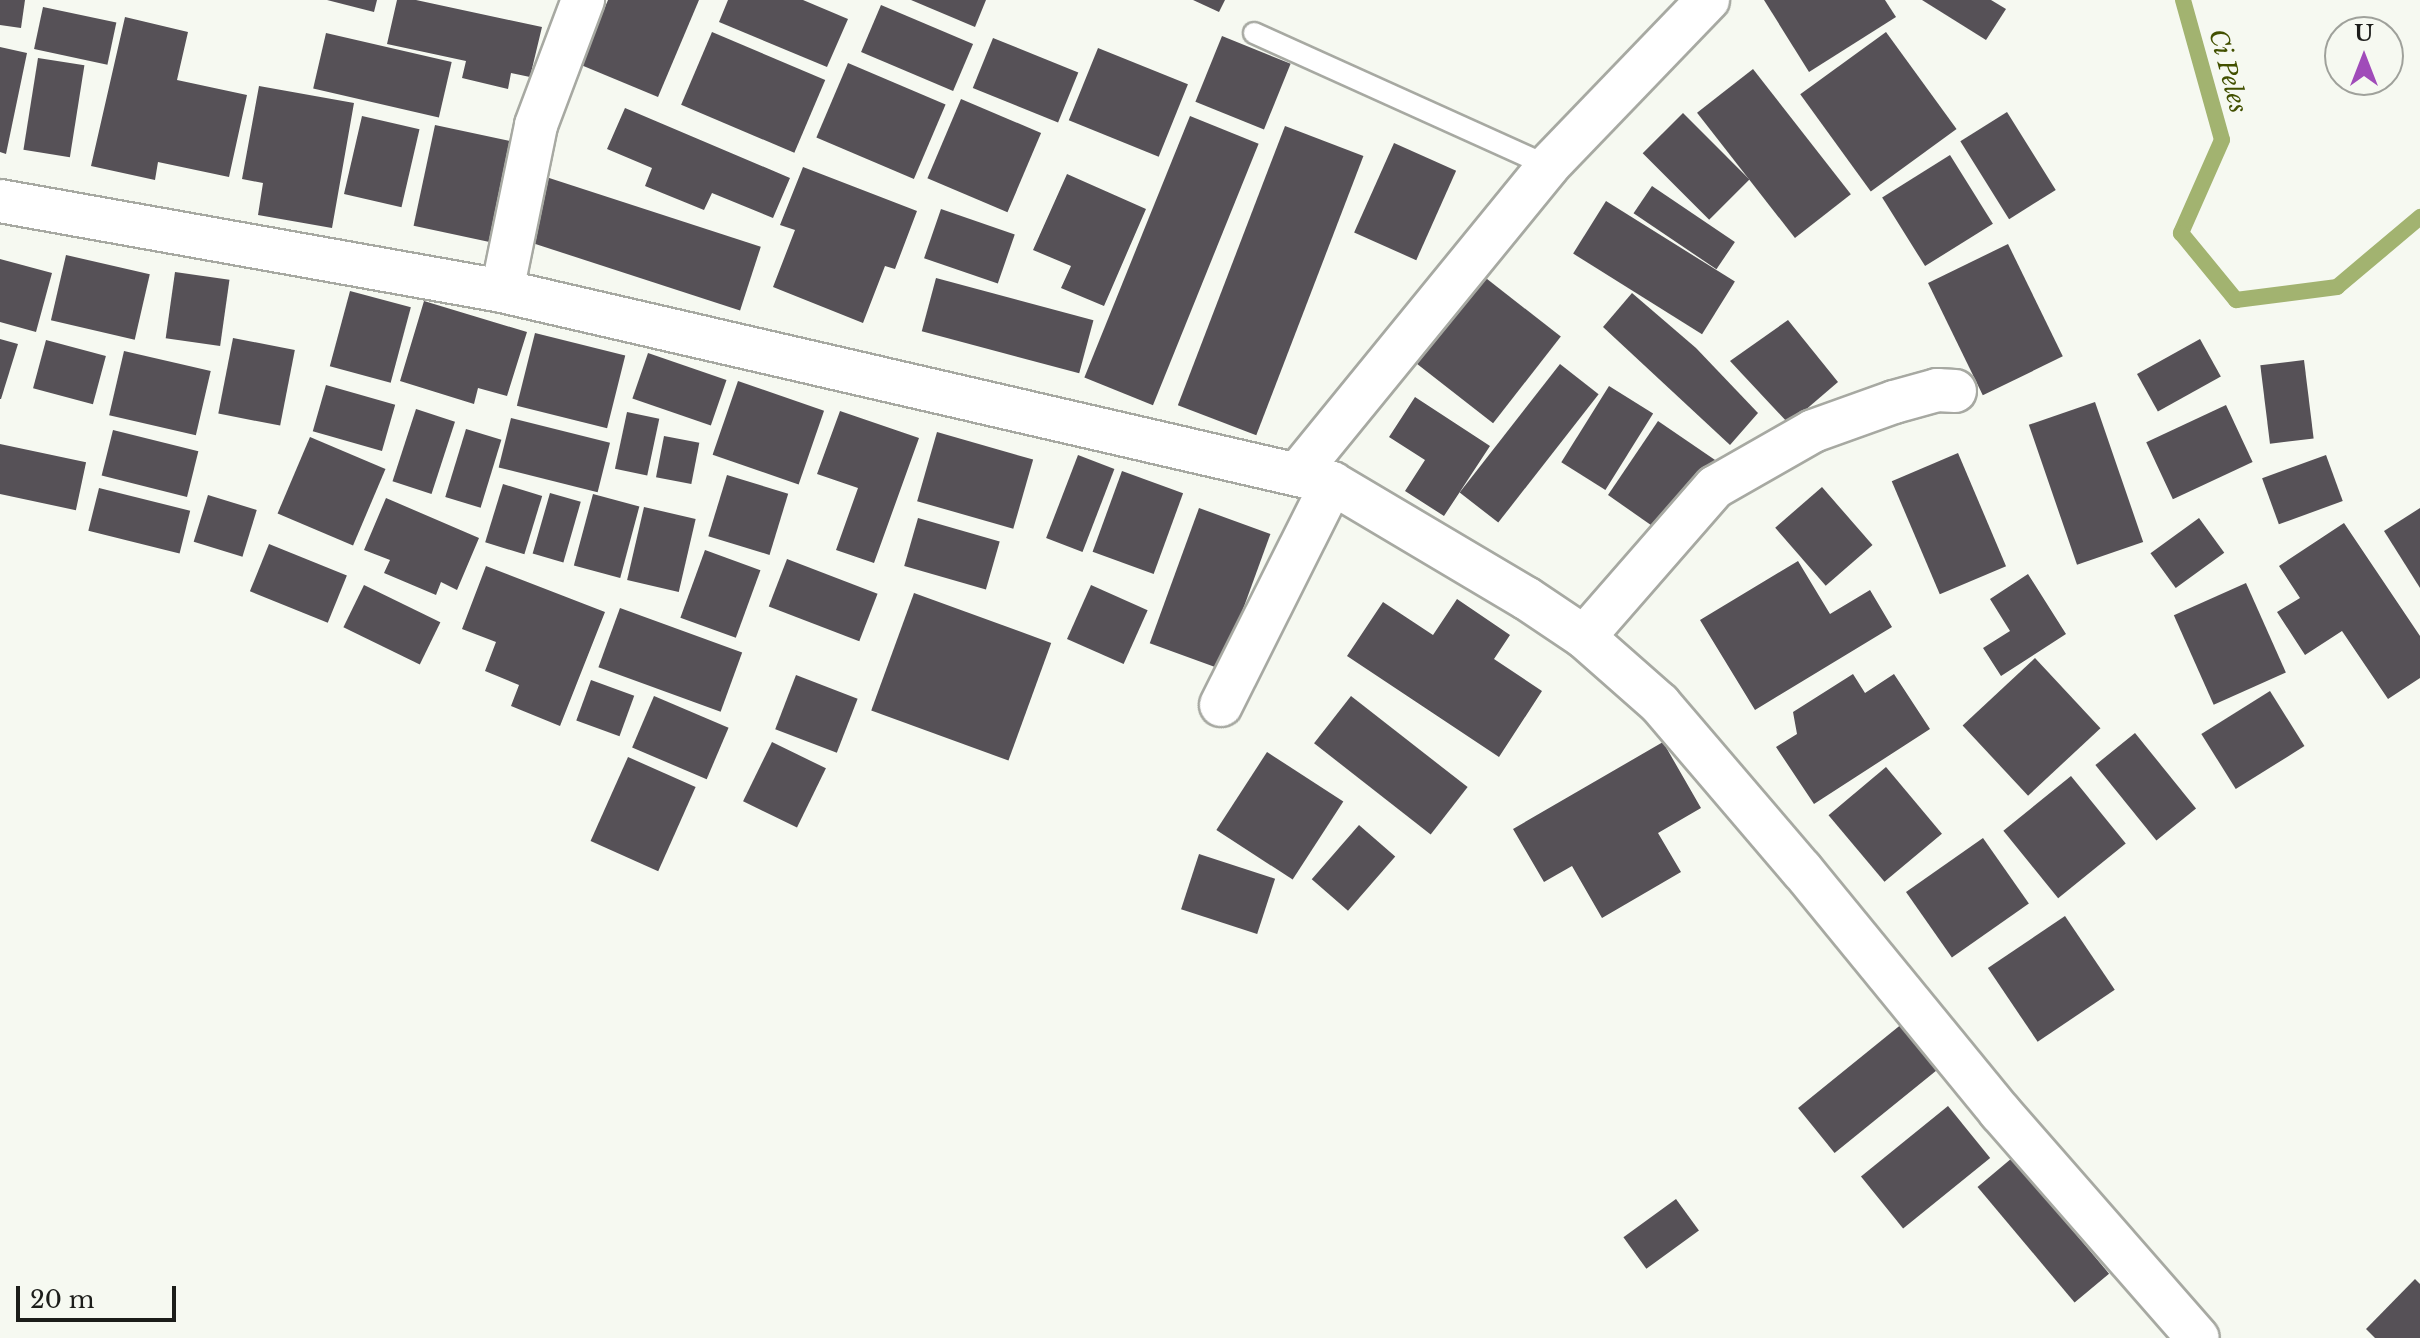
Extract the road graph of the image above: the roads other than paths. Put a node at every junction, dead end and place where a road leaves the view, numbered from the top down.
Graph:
1 (583, 0) edge
2 (1708, 0) edge
3 (1254, 33) dead end
4 (1548, 166) junction
5 (0, 201) edge
6 (502, 291) junction
7 (1955, 391) dead end
8 (1315, 478) junction
9 (1584, 637) junction
10 (1221, 705) dead end
11 (2198, 1338) edge

1 - 6 street
2 - 4 street
3 - 4 lane
4 - 8 street
5 - 6 street
6 - 8 street
7 - 9 street
8 - 9 street
8 - 10 street
9 - 11 street

